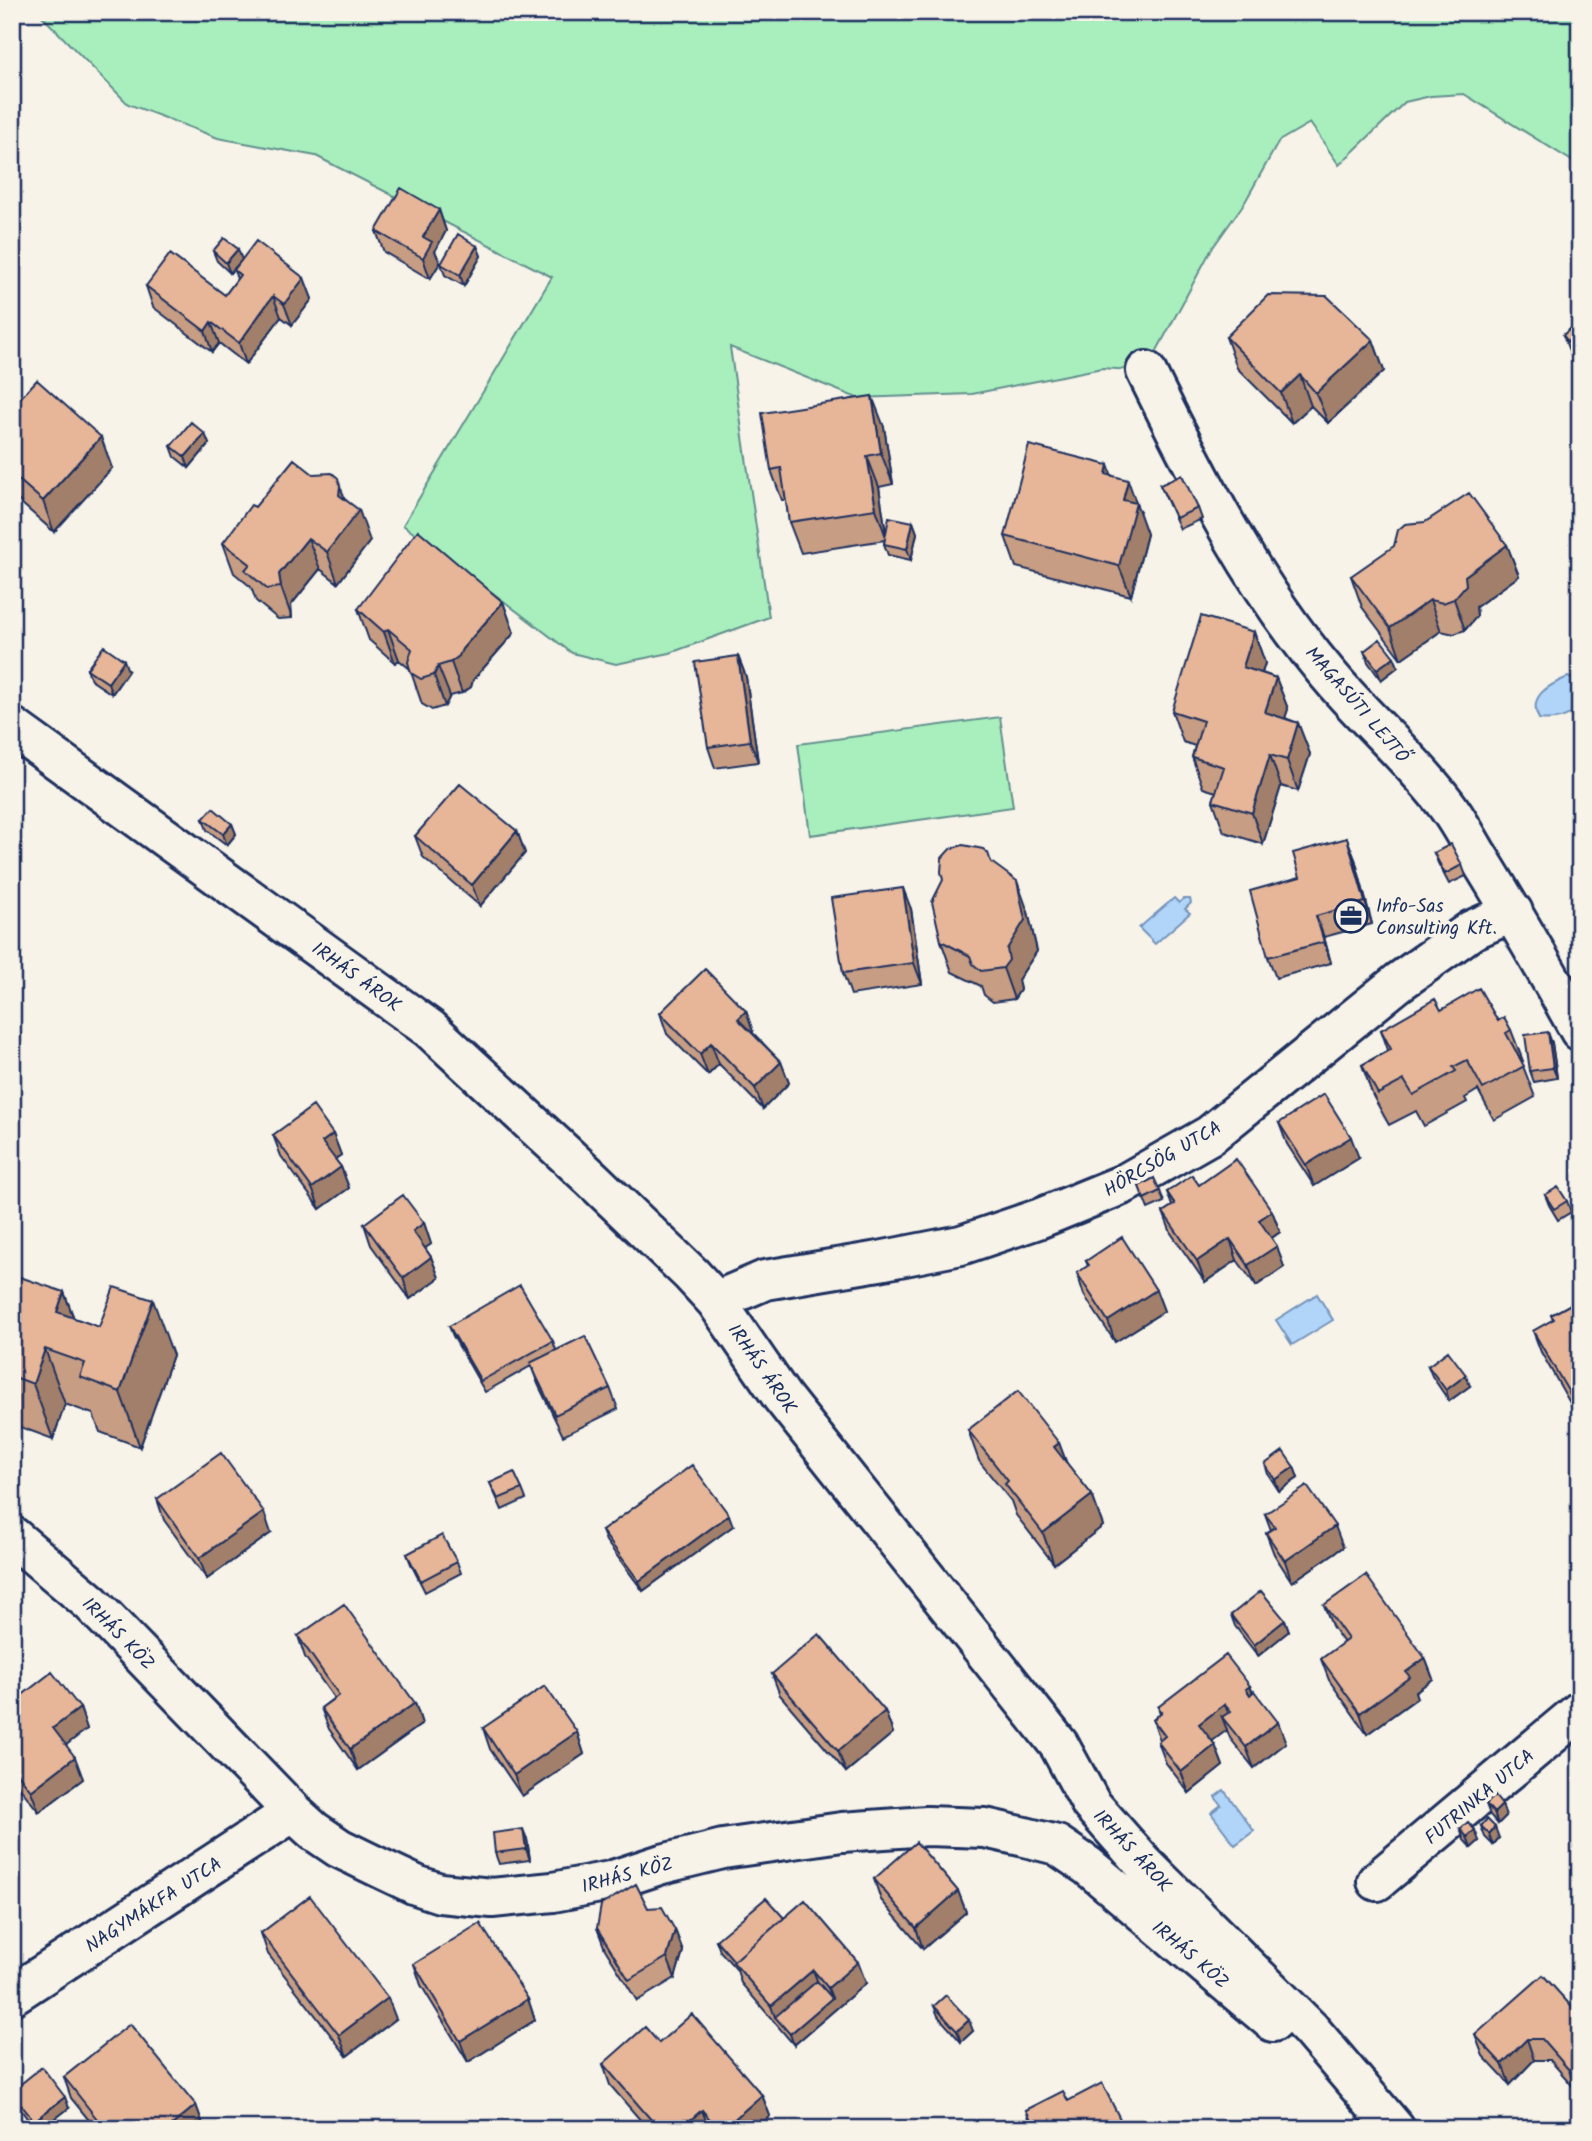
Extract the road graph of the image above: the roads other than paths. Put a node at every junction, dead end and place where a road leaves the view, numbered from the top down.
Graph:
1 (1146, 371) dead end
2 (12, 727) edge
3 (1513, 912) junction
4 (1580, 1031) edge
5 (716, 1301) junction
6 (12, 1536) edge
7 (1580, 1711) edge
8 (293, 1812) junction
9 (1377, 1881) dead end
10 (12, 1995) edge
11 (1310, 2029) junction
12 (1395, 2129) edge

1 - 3 street, MAGASÚTI LEJTŐ
2 - 5 street, IRHÁS ÁROK
3 - 4 street, MAGASÚTI LEJTŐ
3 - 5 street, HÖRCSÖG UTCA
5 - 11 street, IRHÁS ÁROK
6 - 8 street, IRHÁS KÖZ
7 - 9 street, FUTRINKA UTCA
8 - 10 street, NAGYMÁKFA UTCA
8 - 11 street, IRHÁS KÖZ
11 - 12 street, IRHÁS ÁROK

